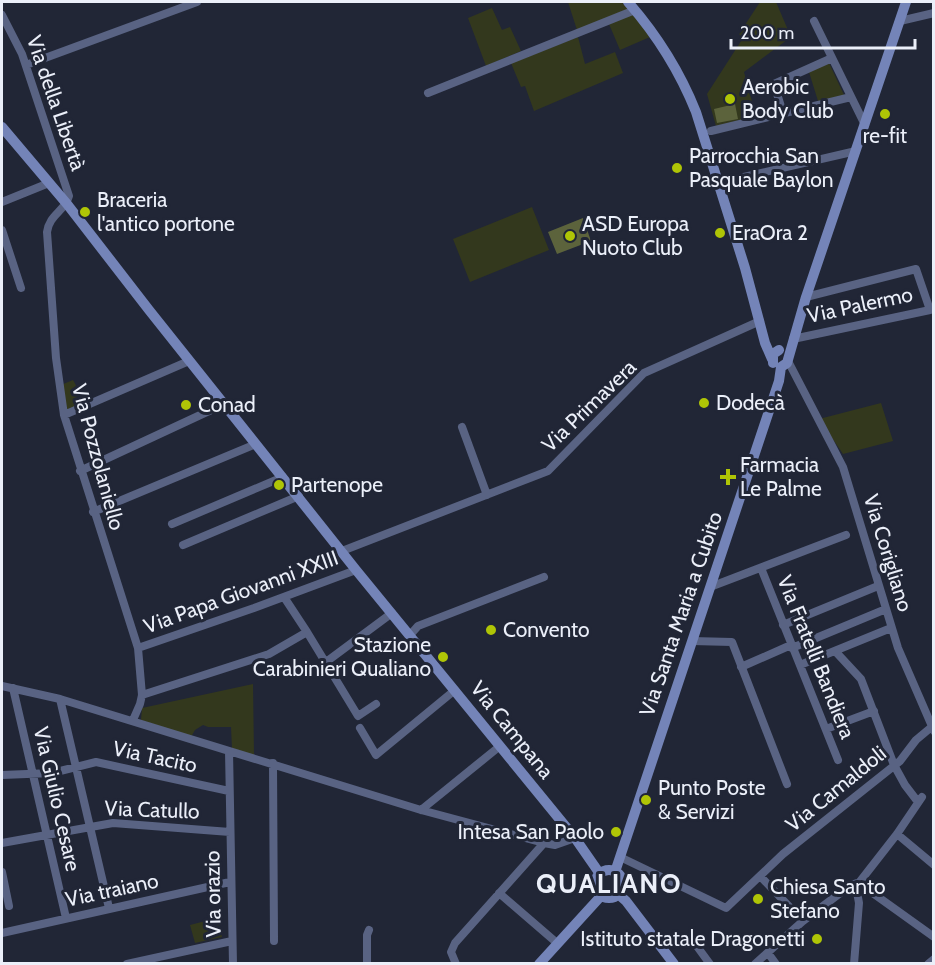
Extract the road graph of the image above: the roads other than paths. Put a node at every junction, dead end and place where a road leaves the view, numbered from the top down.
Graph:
1 (197, 2) edge
2 (906, 2) edge
3 (632, 6) edge
4 (933, 13) edge
5 (2, 15) edge
6 (814, 21) dead end
7 (900, 21) junction
8 (832, 58) junction
9 (26, 65) junction
10 (428, 93) dead end
11 (851, 97) junction
12 (783, 113) junction
13 (865, 125) junction
14 (2, 127) edge
15 (711, 131) dead end
16 (855, 151) junction
17 (735, 179) dead end
18 (49, 183) junction
19 (2, 202) edge
20 (67, 204) junction
21 (2, 230) edge
22 (21, 288) dead end
23 (806, 297) junction
24 (760, 321) junction
25 (793, 339) junction
26 (781, 359) junction
27 (189, 361) junction
28 (790, 377) junction
29 (779, 381) junction
30 (801, 389) junction
31 (774, 396) junction
32 (224, 404) junction
33 (64, 415) junction
34 (462, 428) dead end
35 (256, 444) junction
36 (80, 471) junction
37 (283, 477) junction
38 (487, 495) junction
39 (298, 496) junction
40 (93, 512) junction
41 (172, 524) dead end
42 (846, 535) dead end
43 (183, 545) dead end
44 (342, 551) junction
45 (761, 568) junction
46 (356, 570) junction
47 (544, 577) dead end
48 (878, 586) junction
49 (710, 587) junction
50 (284, 597) junction
51 (886, 609) junction
52 (392, 613) junction
53 (783, 625) junction
54 (891, 628) junction
55 (307, 632) junction
56 (410, 634) junction
57 (692, 641) junction
58 (792, 647) junction
59 (138, 648) junction
60 (835, 651) junction
61 (326, 662) junction
62 (800, 665) junction
63 (741, 667) junction
64 (2, 686) edge
65 (13, 688) junction
66 (454, 690) junction
67 (142, 695) junction
68 (60, 699) junction
69 (376, 704) dead end
70 (874, 711) junction
71 (133, 720) junction
72 (933, 727) edge
73 (360, 728) dead end
74 (826, 729) junction
75 (500, 746) junction
76 (229, 751) junction
77 (838, 760) dead end
78 (273, 764) junction
79 (894, 765) junction
80 (76, 766) junction
81 (33, 773) junction
82 (2, 775) edge
83 (787, 783) dead end
84 (229, 791) junction
85 (421, 810) junction
86 (90, 826) junction
87 (230, 832) junction
88 (46, 834) junction
89 (897, 834) junction
90 (575, 838) junction
91 (2, 843) edge
92 (544, 843) junction
93 (620, 857) junction
94 (933, 865) edge
95 (2, 872) edge
96 (615, 872) junction
97 (600, 874) junction
98 (761, 877) junction
99 (230, 882) junction
100 (857, 888) junction
101 (499, 893) junction
102 (618, 894) junction
103 (601, 896) junction
104 (9, 906) dead end
105 (109, 908) junction
106 (66, 918) junction
107 (802, 921) junction
108 (369, 930) dead end
109 (2, 933) edge
110 (933, 937) edge
111 (232, 940) junction
112 (274, 941) dead end
113 (557, 943) junction
114 (696, 945) dead end
115 (768, 953) junction
116 (933, 958) edge
117 (127, 963) edge
118 (233, 963) edge
119 (367, 963) edge
120 (456, 963) edge
121 (539, 963) edge
122 (674, 963) edge
123 (710, 963) edge
124 (755, 963) edge
125 (776, 963) edge
126 (854, 963) edge
127 (928, 963) edge

1 - 9 street
2 - 7 main road, Via Palermo
3 - 10 street
3 - 24 main road
4 - 7 street
5 - 9 street, Via della Libertà
6 - 8 street
7 - 13 main road, Via Palermo
8 - 11 street
8 - 12 street
9 - 20 street, Via della Libertà
11 - 12 street
11 - 13 street
12 - 15 street
13 - 16 main road, Via Palermo
14 - 18 main road, Via Campana
16 - 17 street
16 - 23 main road, Via Palermo
18 - 19 street
18 - 20 main road, Via Campana
20 - 27 main road, Via Campana
20 - 33 street, Via Pozzolaniello
21 - 22 street
23 - 25 main road, Via Palermo
23 - 25 street, Via Palermo
24 - 26 main road
24 - 38 street, Via Primavera
25 - 26 main road
26 - 28 street
26 - 29 main road, Via Santa Maria a Cubito
26 - 30 street
26 - 31 main road
27 - 32 main road, Via Campana
27 - 33 street
28 - 29 street
28 - 30 street
29 - 31 main road, Via Santa Maria a Cubito
30 - 48 street, Via Corigliano
31 - 49 main road, Via Santa Maria a Cubito
32 - 35 main road, Via Campana
32 - 36 street
33 - 36 street, Via Pozzolaniello
34 - 38 street
35 - 37 main road, Via Campana
35 - 40 street
36 - 40 street, Via Pozzolaniello
37 - 39 main road, Via Campana
37 - 41 street
38 - 44 street, Via Primavera
39 - 43 street
39 - 44 main road, Via Campana
40 - 59 street, Via Pozzolaniello
42 - 45 street
44 - 46 main road, Via Campana
45 - 49 street
45 - 53 street, Via Fratelli Bandiera
46 - 50 street, Via Papa Giovanni XXIII
46 - 52 main road, Via Campana
47 - 56 street
48 - 51 street, Via Corigliano
48 - 53 street
49 - 57 main road, Via Santa Maria a Cubito
50 - 55 street
50 - 59 street, Via Papa Giovanni XXIII
51 - 54 street, Via Corigliano
51 - 58 street
52 - 56 main road, Via Campana
52 - 61 street
53 - 58 street, Via Fratelli Bandiera
54 - 60 street
54 - 72 street, Via Corigliano
55 - 61 street
55 - 67 street
56 - 66 main road, Via Campana
57 - 63 street
57 - 93 main road, Via Santa Maria a Cubito
58 - 62 street, Via Fratelli Bandiera
58 - 63 street
59 - 67 street, Via Pozzolaniello
60 - 62 street
60 - 70 street
61 - 69 street
62 - 74 street, Via Fratelli Bandiera
63 - 83 street
64 - 65 street
65 - 68 street
65 - 81 street, Via Giulio Cesare
66 - 73 street
66 - 75 main road, Via Campana
67 - 71 street, Via Pozzolaniello
68 - 71 street
68 - 80 street
70 - 74 street
70 - 79 street
71 - 76 street
72 - 79 street, Via Camaldoli
74 - 77 street, Via Fratelli Bandiera
75 - 85 street
75 - 90 main road, Via Campana
76 - 78 street
76 - 84 street, Via orazio
78 - 85 street
78 - 112 street
79 - 89 street
79 - 98 street, Via Camaldoli
80 - 81 street, Via Tacito
80 - 84 street, Via Tacito
80 - 86 street
81 - 82 street, Via Tacito
81 - 88 street, Via Giulio Cesare
84 - 87 street, Via orazio
85 - 92 street
86 - 87 street, Via Catullo
86 - 88 street, Via Catullo
86 - 105 street
87 - 99 street, Via orazio
88 - 91 street, Via Catullo
88 - 106 street, Via Giulio Cesare
89 - 94 street
89 - 100 street
90 - 92 street
90 - 97 main road, Via Campana
92 - 101 street
93 - 96 main road, Via Santa Maria a Cubito
93 - 98 street, Via Camaldoli
95 - 104 street
96 - 97 main road
96 - 102 main road
97 - 103 main road
98 - 107 street
99 - 105 street, Via traiano
99 - 111 street, Via orazio
100 - 107 street
100 - 110 street
100 - 126 street
101 - 113 street
101 - 120 street
102 - 103 main road
102 - 122 main road
103 - 113 main road
105 - 106 street, Via traiano
106 - 109 street, Via traiano
107 - 115 street
108 - 119 street
111 - 117 street
111 - 118 street, Via orazio
113 - 121 main road
114 - 123 street
115 - 124 street
115 - 125 street
116 - 127 street

